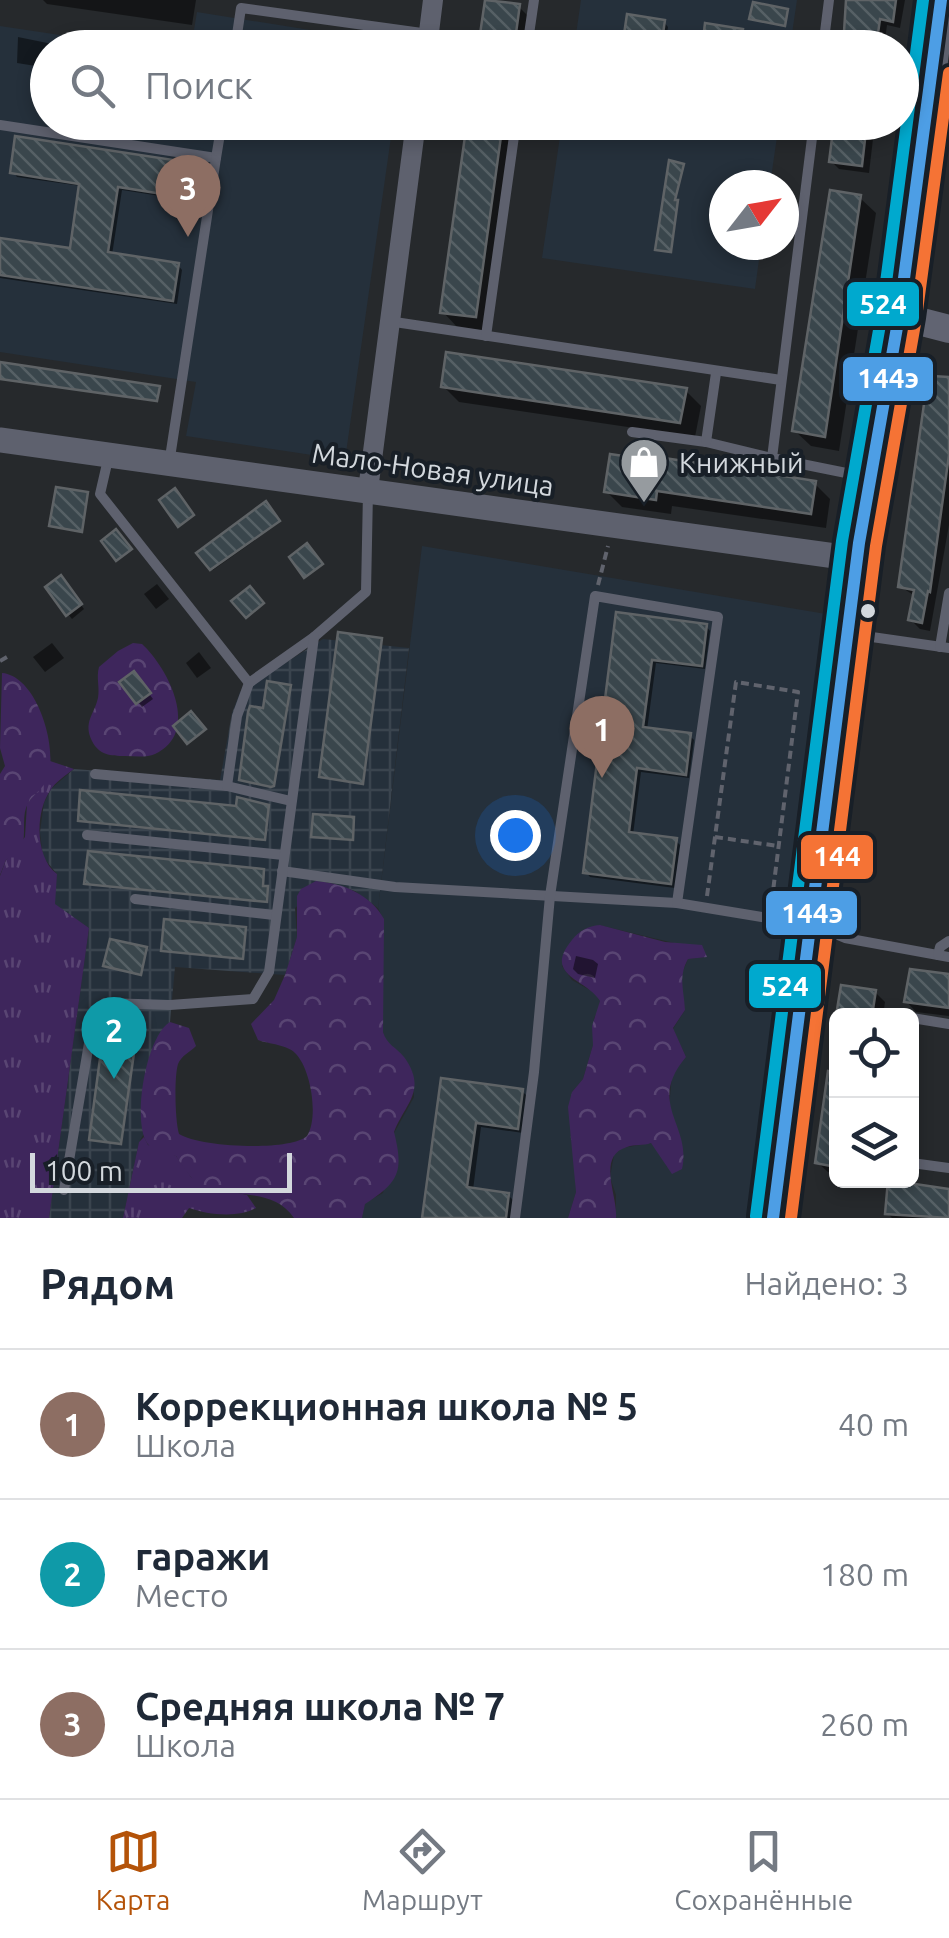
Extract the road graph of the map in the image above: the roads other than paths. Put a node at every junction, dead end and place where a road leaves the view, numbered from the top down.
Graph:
1 (434, 0) edge
2 (534, 0) edge
3 (829, 0) edge
4 (941, 0) edge
5 (238, 30) edge
6 (366, 30) edge
7 (430, 30) edge
8 (530, 30) edge
9 (825, 30) edge
10 (0, 125) edge
11 (30, 130) edge
12 (98, 140) edge
13 (219, 140) edge
14 (413, 140) edge
15 (513, 140) edge
16 (812, 140) edge
17 (216, 158) junction
18 (899, 316) junction
19 (388, 320) junction
20 (949, 329) edge
21 (486, 336) junction
22 (716, 373) junction
23 (781, 380) junction
24 (632, 432) dead end
25 (0, 440) edge
26 (706, 442) junction
27 (109, 454) junction
28 (772, 458) junction
29 (169, 464) junction
30 (870, 478) junction
31 (368, 490) junction
32 (857, 560) junction
33 (949, 593) edge
34 (848, 634) junction
35 (314, 637) junction
36 (945, 648) edge
37 (249, 683) junction
38 (96, 774) dead end
39 (227, 786) junction
40 (290, 800) junction
41 (87, 835) dead end
42 (282, 856) junction
43 (282, 871) junction
44 (550, 896) junction
45 (135, 899) dead end
46 (677, 904) junction
47 (274, 915) junction
48 (811, 919) junction
49 (949, 941) edge
50 (944, 956) edge
51 (919, 1019) edge
52 (949, 1024) edge
53 (919, 1164) edge
54 (949, 1168) edge
55 (64, 1190) dead end
56 (514, 1218) edge
57 (772, 1218) edge

1 - 7 street
2 - 8 lane
3 - 9 lane
4 - 18 main road
5 - 6 lane
10 - 11 lane
12 - 17 lane
13 - 17 lane
14 - 19 street
15 - 21 lane
16 - 23 lane
17 - 29 lane
18 - 20 main road
18 - 30 main road
19 - 21 lane
19 - 31 street
21 - 22 lane
22 - 23 lane
22 - 26 lane
23 - 28 lane
24 - 26 lane
25 - 27 street, Мало-Новая улица
26 - 28 lane
27 - 29 street, Мало-Новая улица
27 - 37 lane
28 - 30 lane
29 - 31 street, Мало-Новая улица
30 - 32 main road
31 - 32 street, Мало-Новая улица
31 - 35 lane
32 - 34 main road
33 - 36 lane
34 - 36 lane
34 - 48 main road
35 - 37 lane
35 - 40 lane
37 - 39 lane
38 - 39 lane
39 - 40 lane
40 - 42 lane
41 - 42 lane
42 - 43 lane
43 - 44 lane
43 - 47 lane
44 - 46 lane
44 - 46 lane
44 - 56 lane
45 - 47 lane
46 - 48 lane
47 - 55 lane
48 - 50 lane
48 - 57 main road
49 - 50 lane
51 - 52 lane
53 - 54 lane

